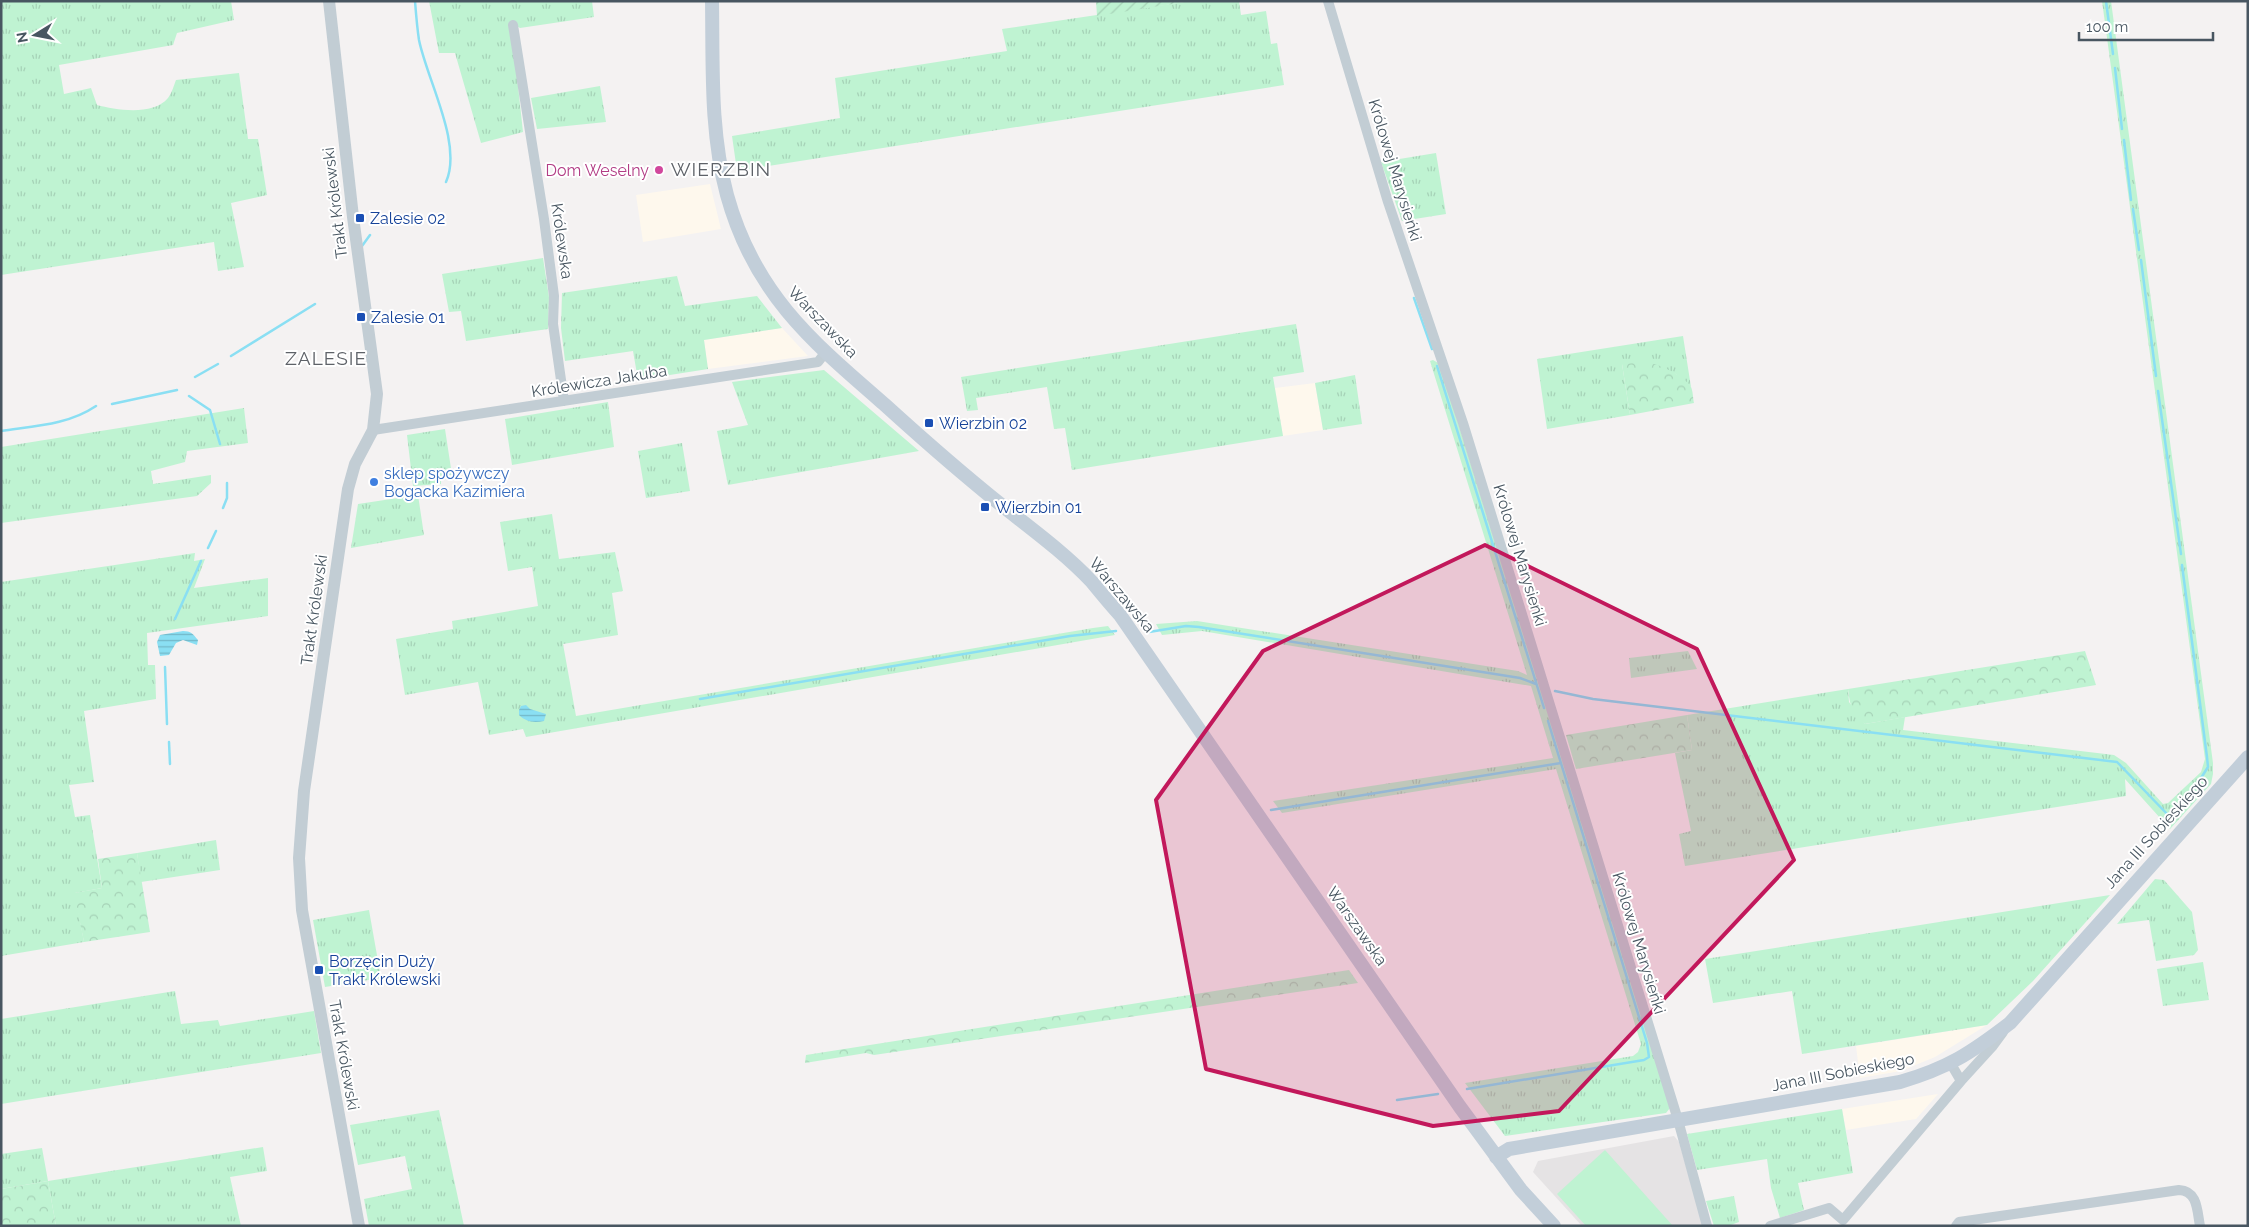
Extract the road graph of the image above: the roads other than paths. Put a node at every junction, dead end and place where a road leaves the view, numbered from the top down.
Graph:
1 (329, 1) edge
2 (712, 1) edge
3 (1328, 1) edge
4 (513, 25) dead end
5 (825, 353) junction
6 (564, 401) junction
7 (373, 430) junction
8 (2248, 757) edge
9 (2010, 1022) junction
10 (1951, 1064) junction
11 (1961, 1080) junction
12 (1678, 1120) junction
13 (1496, 1157) junction
14 (359, 1226) edge
15 (1554, 1226) edge
16 (1707, 1226) edge
17 (1770, 1226) edge
18 (1956, 1226) edge
19 (2200, 1226) edge

1 - 7 street, Trakt Królewski
2 - 5 main road, Warszawska
3 - 12 street, Królowej Marysieńki
4 - 6 street, Królewska
5 - 6 street, Królewicza Jakuba
5 - 13 main road, Warszawska
6 - 7 street, Królewicza Jakuba
7 - 14 street, Trakt Królewski
8 - 9 main road, Jana III Sobieskiego
9 - 10 main road, Jana III Sobieskiego
9 - 11 street
10 - 11 street
10 - 12 main road, Jana III Sobieskiego
11 - 17 street
12 - 13 main road, Jana III Sobieskiego
12 - 16 street, Królowej Marysieńki
13 - 15 main road, Warszawska
18 - 19 street

